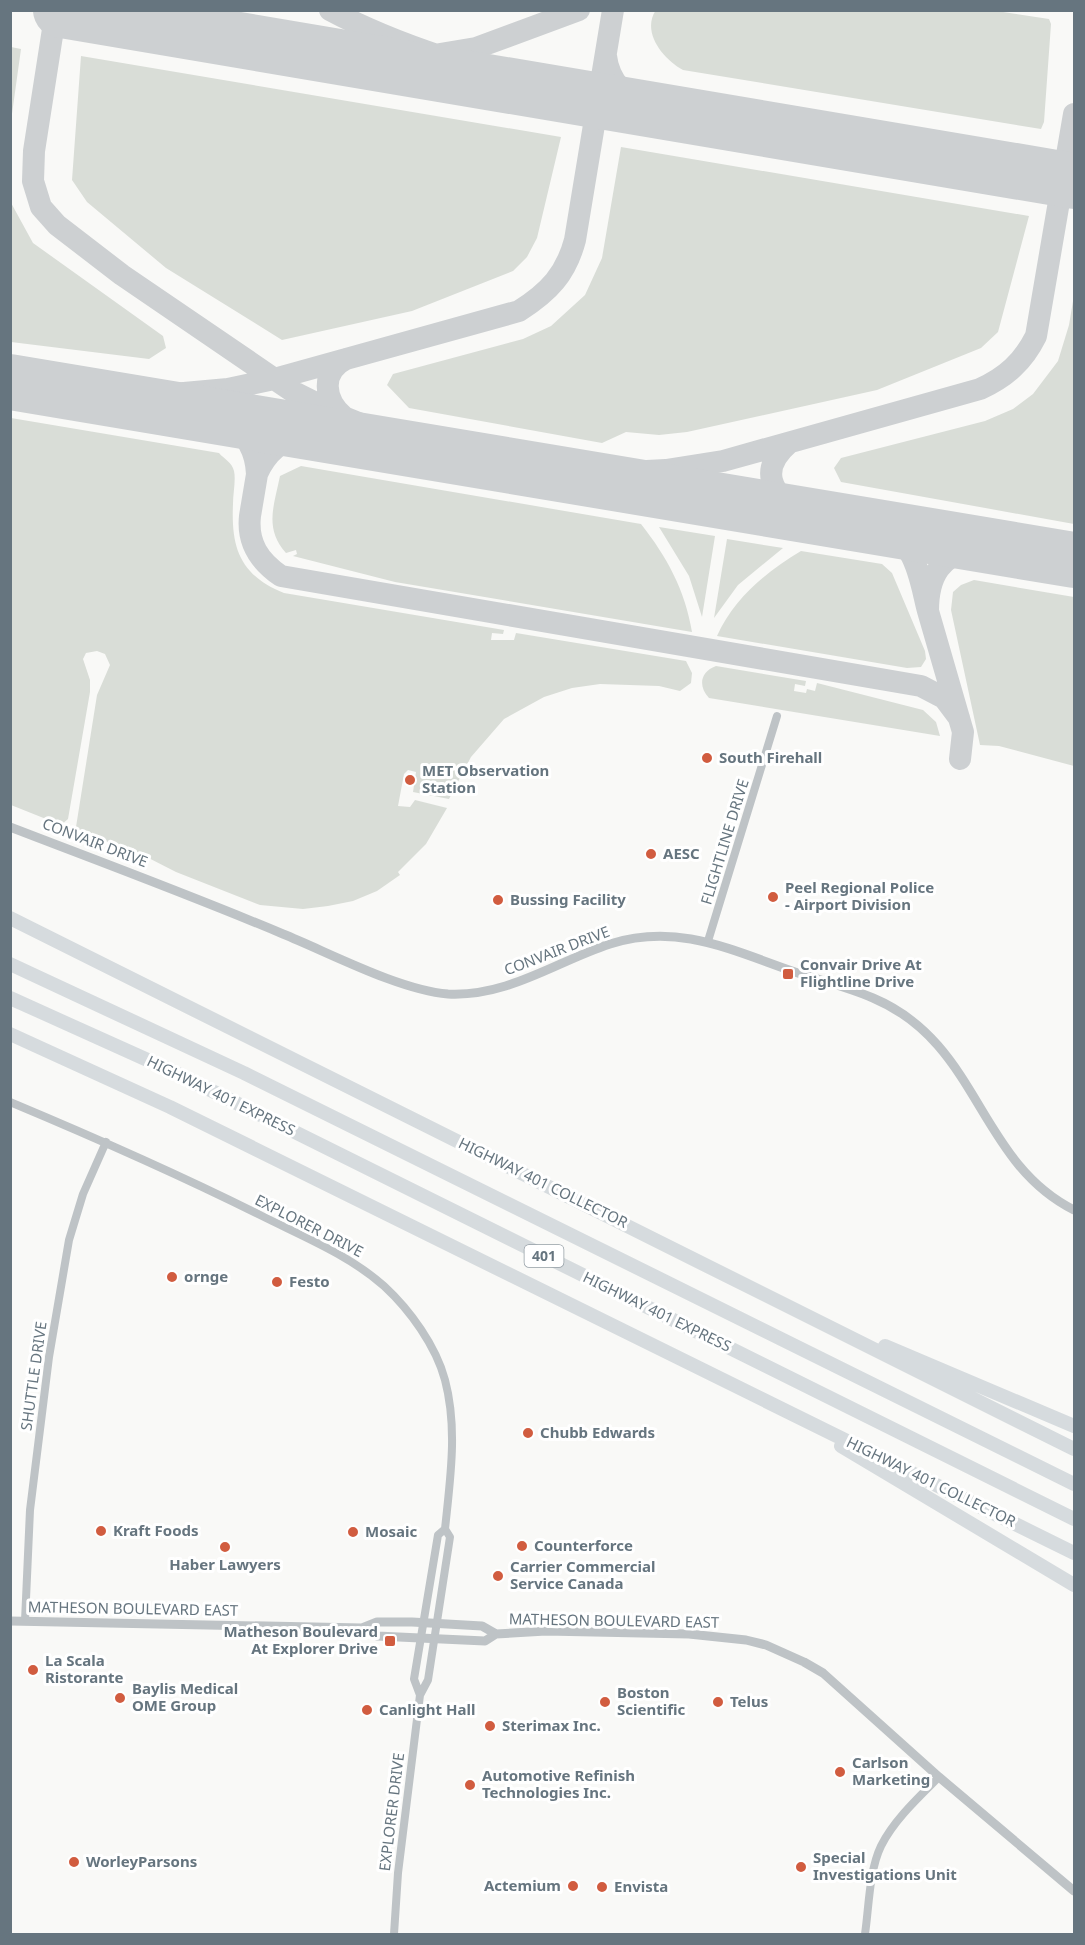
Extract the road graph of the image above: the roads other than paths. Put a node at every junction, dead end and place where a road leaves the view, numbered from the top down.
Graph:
1 (777, 716) dead end
2 (10, 827) edge
3 (10, 918) edge
4 (708, 941) junction
5 (10, 964) edge
6 (10, 998) edge
7 (10, 1034) edge
8 (10, 1102) edge
9 (106, 1142) junction
10 (1074, 1210) edge
11 (808, 1315) junction
12 (783, 1409) junction
13 (1074, 1426) edge
14 (1074, 1449) edge
15 (1074, 1484) edge
16 (1074, 1519) edge
17 (445, 1529) junction
18 (1074, 1553) edge
19 (1074, 1585) edge
20 (10, 1621) edge
21 (26, 1621) junction
22 (424, 1623) junction
23 (437, 1624) junction
24 (362, 1628) junction
25 (496, 1634) junction
26 (422, 1637) junction
27 (435, 1638) junction
28 (420, 1695) junction
29 (939, 1777) junction
30 (1074, 1891) edge
31 (394, 1934) edge
32 (865, 1935) edge

1 - 4 street, FLIGHTLINE DRIVE
2 - 4 street, CONVAIR DRIVE
3 - 11 highway, HIGHWAY 401 COLLECTOR
4 - 10 street, CONVAIR DRIVE
5 - 15 highway, HIGHWAY 401 EXPRESS / 401
6 - 16 highway, HIGHWAY 401 EXPRESS / 401
7 - 12 highway, HIGHWAY 401 COLLECTOR / 401
8 - 9 street, EXPLORER DRIVE
9 - 17 street, EXPLORER DRIVE
9 - 21 street, SHUTTLE DRIVE
11 - 13 highway
11 - 14 highway, HIGHWAY 401 COLLECTOR
12 - 18 highway, HIGHWAY 401 COLLECTOR / 401
12 - 19 highway
17 - 22 street, EXPLORER DRIVE
17 - 23 street, EXPLORER DRIVE
20 - 21 street, MATHESON BOULEVARD EAST
21 - 24 street, MATHESON BOULEVARD EAST
22 - 23 street, MATHESON BOULEVARD EAST
22 - 24 street, MATHESON BOULEVARD EAST
22 - 26 street, EXPLORER DRIVE
23 - 25 street, MATHESON BOULEVARD EAST
23 - 27 street, EXPLORER DRIVE
24 - 26 street, MATHESON BOULEVARD EAST
25 - 27 street, MATHESON BOULEVARD EAST
25 - 29 street, MATHESON BOULEVARD EAST
26 - 27 street, MATHESON BOULEVARD EAST
26 - 28 street, EXPLORER DRIVE
27 - 28 street, EXPLORER DRIVE
28 - 31 street, EXPLORER DRIVE
29 - 30 street, MATHESON BOULEVARD EAST
29 - 32 street

